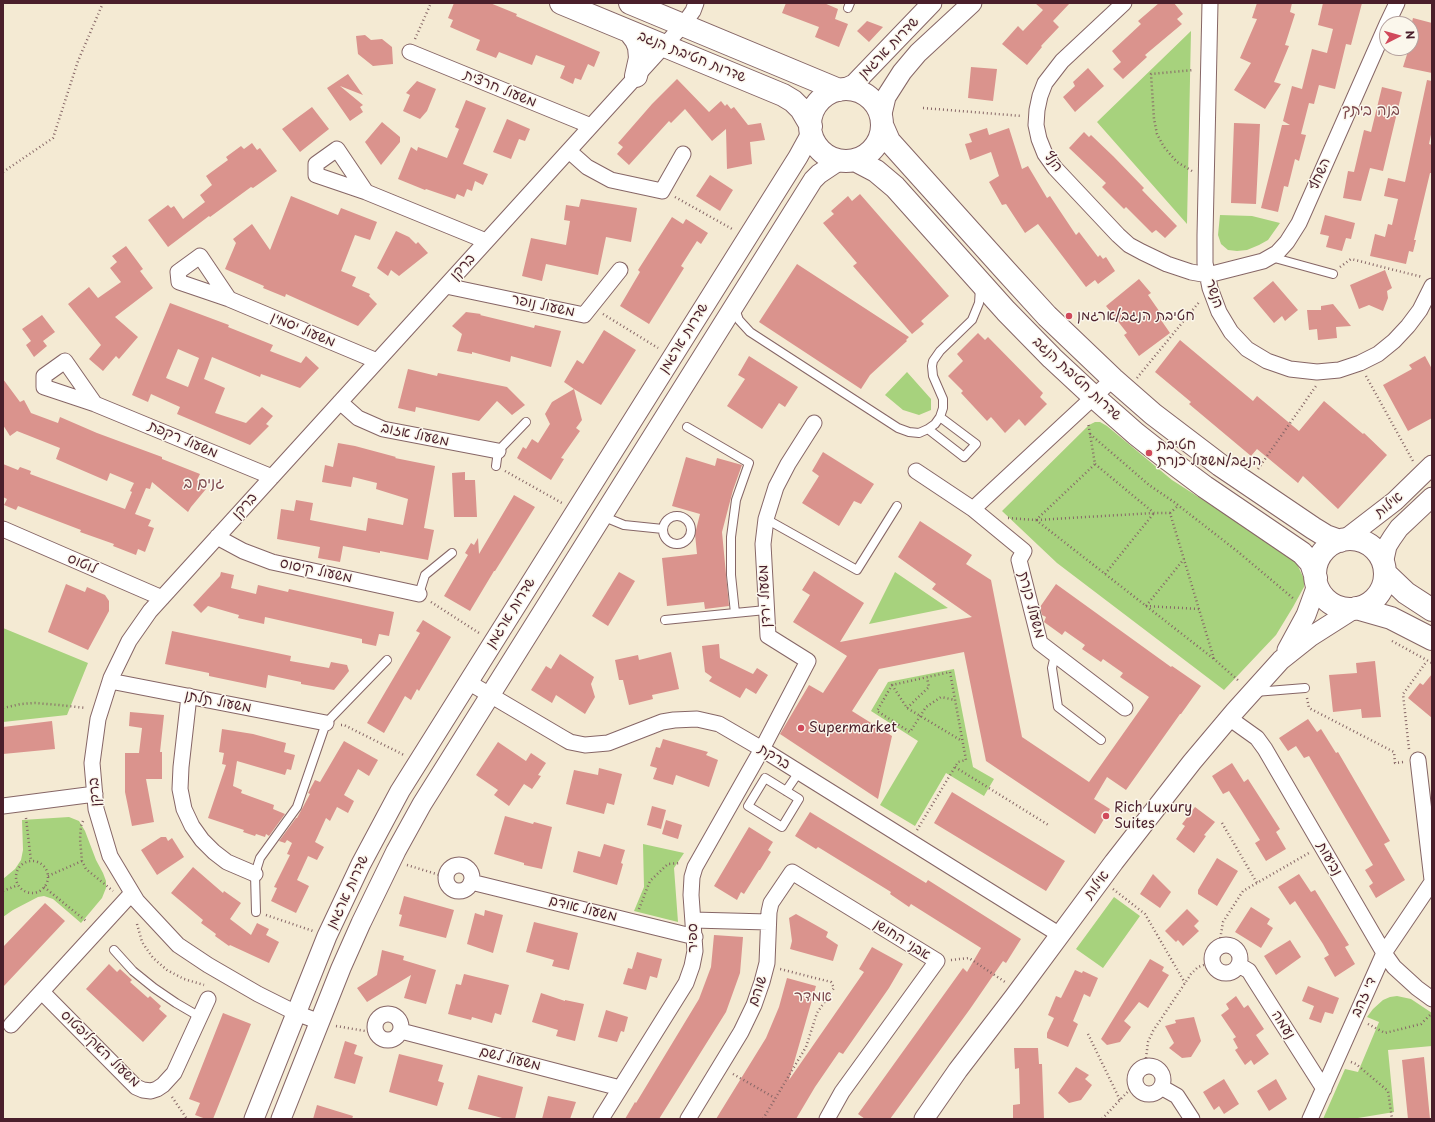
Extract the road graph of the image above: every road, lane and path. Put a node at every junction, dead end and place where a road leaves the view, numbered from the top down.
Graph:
1 (103, 3) edge
2 (431, 3) edge
3 (561, 3) edge
4 (630, 3) edge
5 (696, 3) edge
6 (932, 3) edge
7 (972, 3) edge
8 (1124, 3) edge
9 (1210, 3) edge
10 (1396, 3) edge
11 (1390, 16) edge
12 (683, 25) junction
13 (630, 32) junction
14 (1379, 42) edge
15 (664, 46) junction
16 (410, 52) joint
17 (1208, 68) junction
18 (636, 76) junction
19 (841, 90) junction
20 (923, 108) dead end
21 (1036, 118) junction
22 (882, 121) junction
23 (591, 126) junction
24 (811, 127) junction
25 (569, 151) junction
26 (683, 154) dead end
27 (847, 160) junction
28 (3, 172) edge
29 (1206, 177) junction
30 (662, 190) junction
31 (366, 192) dead end
32 (747, 237) junction
33 (486, 241) junction
34 (1270, 257) junction
35 (620, 270) dead end
36 (1333, 274) joint
37 (1208, 275) junction
38 (975, 276) junction
39 (1428, 282) edge
40 (446, 286) junction
41 (229, 299) dead end
42 (1199, 302) dead end
43 (735, 306) junction
44 (591, 307) junction
45 (672, 357) junction
46 (377, 361) junction
47 (1360, 363) junction
48 (1326, 371) junction
49 (1120, 385) junction
50 (1089, 401) junction
51 (340, 402) junction
52 (95, 404) dead end
53 (940, 417) junction
54 (526, 422) dead end
55 (814, 423) dead end
56 (687, 427) dead end
57 (928, 429) junction
58 (1090, 434) junction
59 (497, 459) junction
60 (1096, 464) junction
61 (1426, 470) edge
62 (916, 471) dead end
63 (272, 477) junction
64 (1248, 484) junction
65 (1432, 497) edge
66 (1179, 505) junction
67 (897, 506) dead end
68 (576, 510) junction
69 (978, 513) junction
70 (1154, 513) junction
71 (1170, 513) junction
72 (602, 516) junction
73 (766, 519) junction
74 (1036, 520) junction
75 (3, 529) edge
76 (663, 529) dead end
77 (217, 537) junction
78 (1341, 541) junction
79 (452, 553) dead end
80 (1184, 558) junction
81 (1384, 568) junction
82 (1105, 574) junction
83 (1317, 581) junction
84 (419, 594) junction
85 (162, 598) junction
86 (1146, 606) junction
87 (1199, 609) junction
88 (1355, 609) junction
89 (766, 610) junction
90 (1432, 610) edge
91 (1308, 611) junction
92 (735, 613) junction
93 (665, 620) dead end
94 (1432, 639) edge
95 (493, 642) junction
96 (1055, 655) junction
97 (387, 660) dead end
98 (1214, 660) junction
99 (1281, 660) junction
100 (1428, 661) dead end
101 (927, 678) junction
102 (110, 681) junction
103 (468, 682) junction
104 (892, 686) junction
105 (1305, 688) joint
106 (1252, 692) junction
107 (490, 695) junction
108 (189, 696) junction
109 (955, 700) junction
110 (3, 708) edge
111 (907, 708) junction
112 (1125, 708) dead end
113 (101, 710) junction
114 (921, 715) junction
115 (1229, 718) junction
116 (326, 723) junction
117 (1101, 740) dead end
118 (962, 741) junction
119 (762, 749) junction
120 (1415, 761) junction
121 (418, 762) junction
122 (955, 766) junction
123 (799, 772) junction
124 (786, 791) junction
125 (95, 794) junction
126 (24, 803) junction
127 (3, 806) edge
128 (1222, 823) dead end
129 (1050, 826) dead end
130 (910, 842) junction
131 (1321, 846) junction
132 (82, 860) dead end
133 (31, 861) junction
134 (391, 861) junction
135 (697, 862) junction
136 (255, 874) junction
137 (48, 876) junction
138 (446, 877) joint
139 (1101, 880) junction
140 (1432, 881) edge
141 (1258, 883) junction
142 (18, 885) junction
143 (44, 887) junction
144 (3, 891) edge
145 (132, 893) junction
146 (256, 912) joint
147 (693, 920) junction
148 (634, 922) junction
149 (768, 922) junction
150 (98, 930) junction
151 (1060, 935) junction
152 (327, 936) junction
153 (695, 937) junction
154 (1219, 946) junction
155 (114, 950) dead end
156 (1384, 953) junction
157 (937, 961) junction
158 (1212, 962) junction
159 (1239, 965) junction
160 (766, 966) junction
161 (1185, 983) junction
162 (1019, 991) junction
163 (42, 992) junction
164 (208, 999) dead end
165 (1432, 999) edge
166 (1432, 1012) edge
167 (296, 1013) junction
168 (1355, 1016) junction
169 (200, 1017) junction
170 (320, 1022) junction
171 (11, 1025) dead end
172 (400, 1031) junction
173 (377, 1033) junction
174 (1088, 1034) dead end
175 (1336, 1058) junction
176 (1145, 1066) junction
177 (720, 1067) junction
178 (1135, 1084) junction
179 (163, 1085) junction
180 (1161, 1087) junction
181 (620, 1088) junction
182 (1324, 1089) junction
183 (775, 1098) junction
184 (1120, 1100) junction
185 (187, 1119) edge
186 (254, 1119) edge
187 (281, 1119) edge
188 (601, 1119) edge
189 (688, 1119) edge
190 (763, 1119) edge
191 (827, 1119) edge
192 (924, 1119) edge
193 (1102, 1119) edge
194 (1192, 1119) edge
195 (1310, 1119) edge
196 (1392, 1119) edge

1 - 28 path
2 - 16 path
3 - 13 main road, שדרות חטיבת הנגב
4 - 12 main road, שדרות חטיבת הנגב
5 - 12 street, ברקן
6 - 19 street, שדרות ארגמן
7 - 22 street, שדרות ארגמן
8 - 21 street, הנץ
9 - 17 street, הנשר
10 - 11 street, השחף
12 - 15 street, ברקן
12 - 19 main road, שדרות חטיבת הנגב
13 - 15 main road, שדרות חטיבת הנגב
13 - 18 main road
14 - 34 street, השחף
15 - 18 street, ברקן
15 - 24 main road, שדרות חטיבת הנגב
16 - 23 street, משעול חרצית
17 - 29 street, הנשר
17 - 29 path
18 - 23 street, ברקן
19 - 22 main road
19 - 24 main road
20 - 21 path
21 - 37 street, הנץ
22 - 27 main road
22 - 49 main road, שדרות חטיבת הנגב
23 - 25 street, ברקן
24 - 27 main road
24 - 32 street, שדרות ארגמן
25 - 30 street
25 - 33 street, ברקן
26 - 30 street
27 - 38 main road, שדרות חטיבת הנגב
27 - 43 street, שדרות ארגמן
29 - 37 street, הנשר
30 - 32 path
31 - 33 street
32 - 45 street, שדרות ארגמן
33 - 40 street, ברקן
34 - 36 lane
34 - 37 street, השחף
35 - 44 street, משעול נופר
36 - 39 path
37 - 48 street, הנשר
38 - 50 main road, שדרות חטיבת הנגב
38 - 53 lane
39 - 47 street, הנשר
40 - 44 street, משעול נופר
40 - 46 street, ברקן
41 - 46 street, משעול יסמין
42 - 49 path
43 - 57 lane
43 - 72 street, שדרות ארגמן
44 - 45 path
45 - 68 street, שדרות ארגמן
46 - 51 street, ברקן
47 - 48 street, הנשר
47 - 61 path
48 - 64 path
49 - 50 street
49 - 64 main road, שדרות חטיבת הנגב
50 - 58 path
50 - 69 street
50 - 83 main road, שדרות חטיבת הנגב
51 - 59 street, משעול אזוב
51 - 63 street, ברקן
52 - 63 street, משעול רקפת
53 - 57 lane
53 - 57 lane
54 - 59 lane
55 - 73 street, משעול ירדן
56 - 92 lane
58 - 60 path
58 - 66 path
59 - 68 path
60 - 70 path
60 - 74 path
61 - 78 street, אילות
62 - 69 street, משעול כנרת
63 - 77 street, ברקן
64 - 78 main road, שדרות חטיבת הנגב
65 - 81 street, אילות
66 - 71 path
66 - 91 path
67 - 73 lane
68 - 95 street, שדרות ארגמן
69 - 74 path
69 - 96 street, משעול כנרת
70 - 71 path
70 - 74 path
70 - 82 path
71 - 80 path
72 - 76 lane
72 - 107 street, שדרות ארגמן
73 - 89 street, משעול ירדן
74 - 82 path
75 - 85 street, לוטוס
77 - 84 street, משעול קיסוס
77 - 85 street, ברקן
78 - 81 main road
78 - 83 main road
79 - 84 lane
80 - 86 path
80 - 87 path
81 - 88 main road
81 - 90 main road
82 - 86 path
83 - 88 main road
83 - 91 street, אילות
84 - 95 path
85 - 102 street, ברקן
86 - 87 path
86 - 98 path
87 - 98 path
88 - 94 main road
88 - 99 street, אילות
89 - 92 lane
89 - 119 street, משעול ירדן
91 - 99 street, אילות
92 - 93 lane
95 - 103 street, שדרות ארגמן
96 - 112 street, משעול כנרת
96 - 117 lane
97 - 116 lane
98 - 106 path
99 - 106 street, אילות
100 - 120 path
101 - 104 path
101 - 109 path
101 - 111 path
102 - 108 street, משעול תלתן
102 - 113 street, ברקן
103 - 107 street, ברקת
103 - 121 street, שדרות ארגמן
104 - 111 path
104 - 114 path
105 - 106 lane
105 - 120 path
106 - 115 street, אילות
107 - 119 street, ברקת
107 - 134 street, שדרות ארגמן
108 - 116 street, משעול תלתן
108 - 136 street
109 - 114 path
109 - 118 path
110 - 113 path
111 - 114 path
113 - 125 street, ברקן
114 - 118 path
115 - 131 street, נביעות
115 - 139 street, אילות
116 - 121 path
116 - 136 lane
118 - 122 path
119 - 123 street, ברקת
119 - 135 street, ספיר
120 - 140 street, די זהב
121 - 152 street, שדרות ארגמן
122 - 129 path
122 - 130 path
123 - 124 lane
123 - 130 street, ברקת
124 - 124 lane
125 - 126 street
125 - 145 street, ברקן
126 - 127 street
126 - 133 path
128 - 141 path
130 - 151 street, ברקת
131 - 141 path
131 - 156 street, נביעות
132 - 137 path
133 - 137 path
133 - 142 path
134 - 138 path
134 - 170 street, שדרות ארגמן
135 - 147 street, ספיר
135 - 148 path
136 - 146 lane
137 - 143 path
138 - 148 street, משעול אודם
139 - 151 street, אילות
139 - 161 path
140 - 156 street, די זהב
141 - 154 path
142 - 143 path
142 - 144 path
143 - 150 path
145 - 150 street
145 - 167 street, ברקן
146 - 152 path
147 - 149 street
147 - 153 street, ספיר
148 - 153 street, משעול אודם
149 - 157 street, אבני החושן
149 - 160 street, שוהם
150 - 163 street
151 - 162 street, אילות
152 - 167 street, שדרות ארגמן
153 - 181 street, ספיר
154 - 158 street
154 - 159 street
155 - 169 lane
156 - 165 street, נביעות
156 - 168 street, די זהב
157 - 162 path
157 - 191 street, אבני החושן
158 - 159 street
158 - 161 path
159 - 182 street, נעמה
160 - 177 street, שוהם
160 - 183 path
161 - 176 path
162 - 192 street, אילות
163 - 171 street
163 - 179 street, משעול האקליפטוס
164 - 169 street, משעול האקליפטוס
166 - 168 path
167 - 170 street, ברקן
167 - 186 street, שדרות ארגמן
168 - 175 street, די זהב
169 - 179 street, משעול האקליפטוס
170 - 173 path
170 - 187 street, שדרות ארגמן
172 - 173 street
172 - 173 street
172 - 181 street, משעול לשם
174 - 184 path
175 - 182 street, די זהב
175 - 196 path
176 - 178 street
176 - 180 street
177 - 183 path
177 - 189 street, שוהם
178 - 180 street
178 - 184 path
179 - 185 path
180 - 194 street
181 - 188 street, ספיר
182 - 195 street, די זהב
183 - 190 path
184 - 193 path

